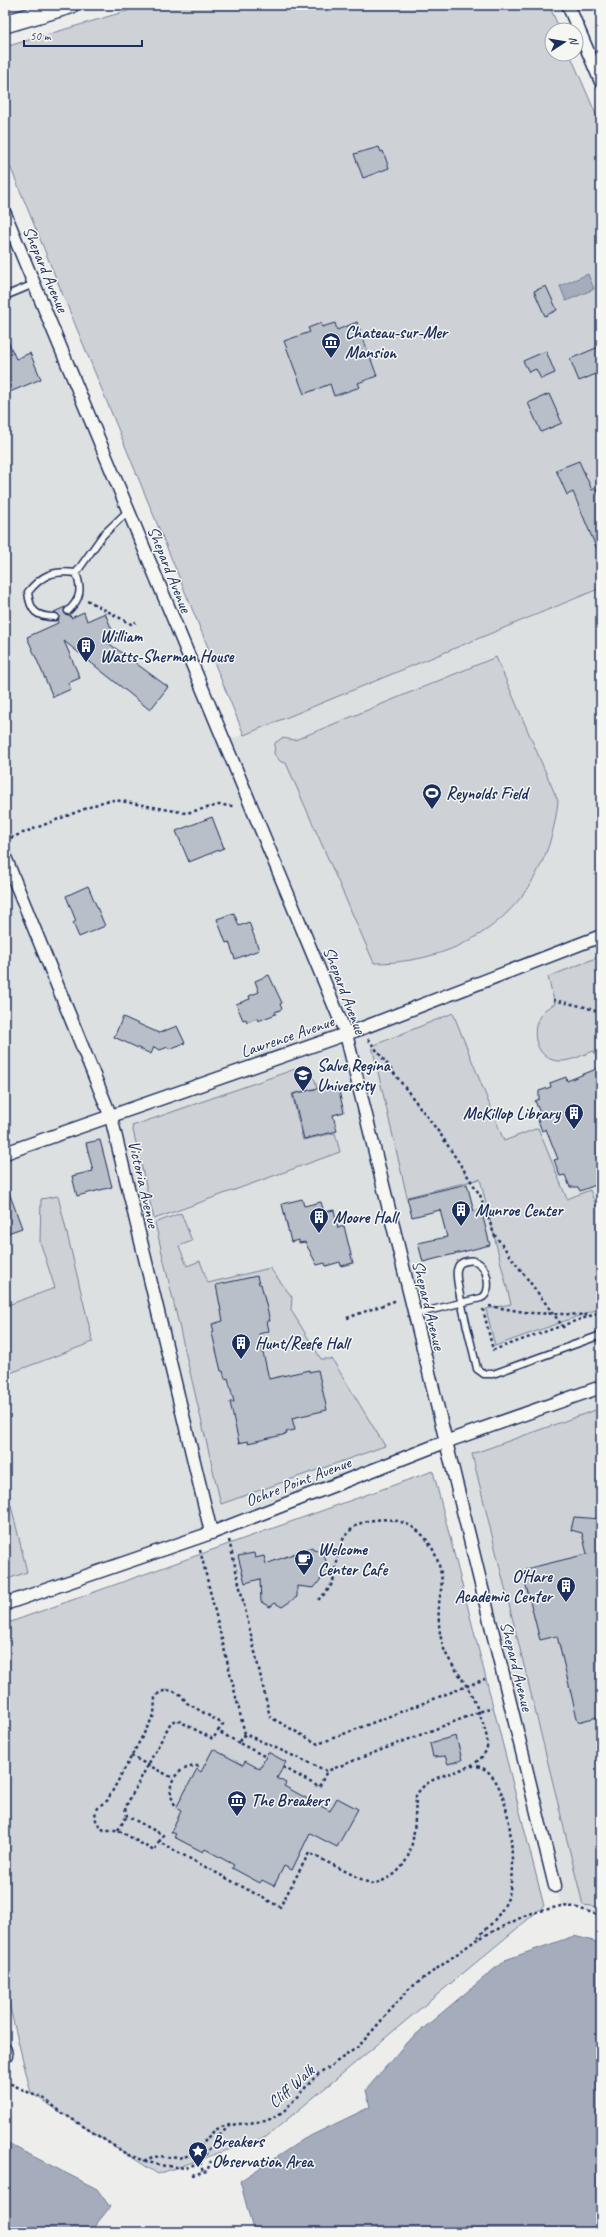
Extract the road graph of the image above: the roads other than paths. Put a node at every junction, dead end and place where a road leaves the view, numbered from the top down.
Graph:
1 (70, 5) edge
2 (568, 5) edge
3 (5, 24) edge
4 (601, 82) edge
5 (5, 214) edge
6 (34, 284) junction
7 (5, 296) edge
8 (128, 511) junction
9 (76, 573) junction
10 (68, 611) dead end
11 (55, 617) dead end
12 (5, 857) edge
13 (601, 936) edge
14 (346, 1034) junction
15 (111, 1117) junction
16 (5, 1153) edge
17 (463, 1303) junction
18 (415, 1314) junction
19 (601, 1335) edge
20 (601, 1387) edge
21 (445, 1442) junction
22 (211, 1532) junction
23 (5, 1604) edge
24 (555, 1886) dead end

1 - 3 main road
2 - 4 street
5 - 6 street, Shepard Avenue
6 - 7 lane
6 - 8 street, Shepard Avenue
8 - 9 lane
8 - 14 street, Shepard Avenue
9 - 10 lane
9 - 11 lane
12 - 15 street, Victoria Avenue
13 - 14 street, Lawrence Avenue
14 - 15 street, Lawrence Avenue
14 - 18 street, Shepard Avenue
15 - 16 street, Lawrence Avenue
15 - 22 street, Victoria Avenue
17 - 17 lane
17 - 18 lane
17 - 19 lane
18 - 21 street, Shepard Avenue
20 - 21 street, Ochre Point Avenue
21 - 22 street, Ochre Point Avenue
21 - 24 street, Shepard Avenue
22 - 23 street, Ochre Point Avenue

